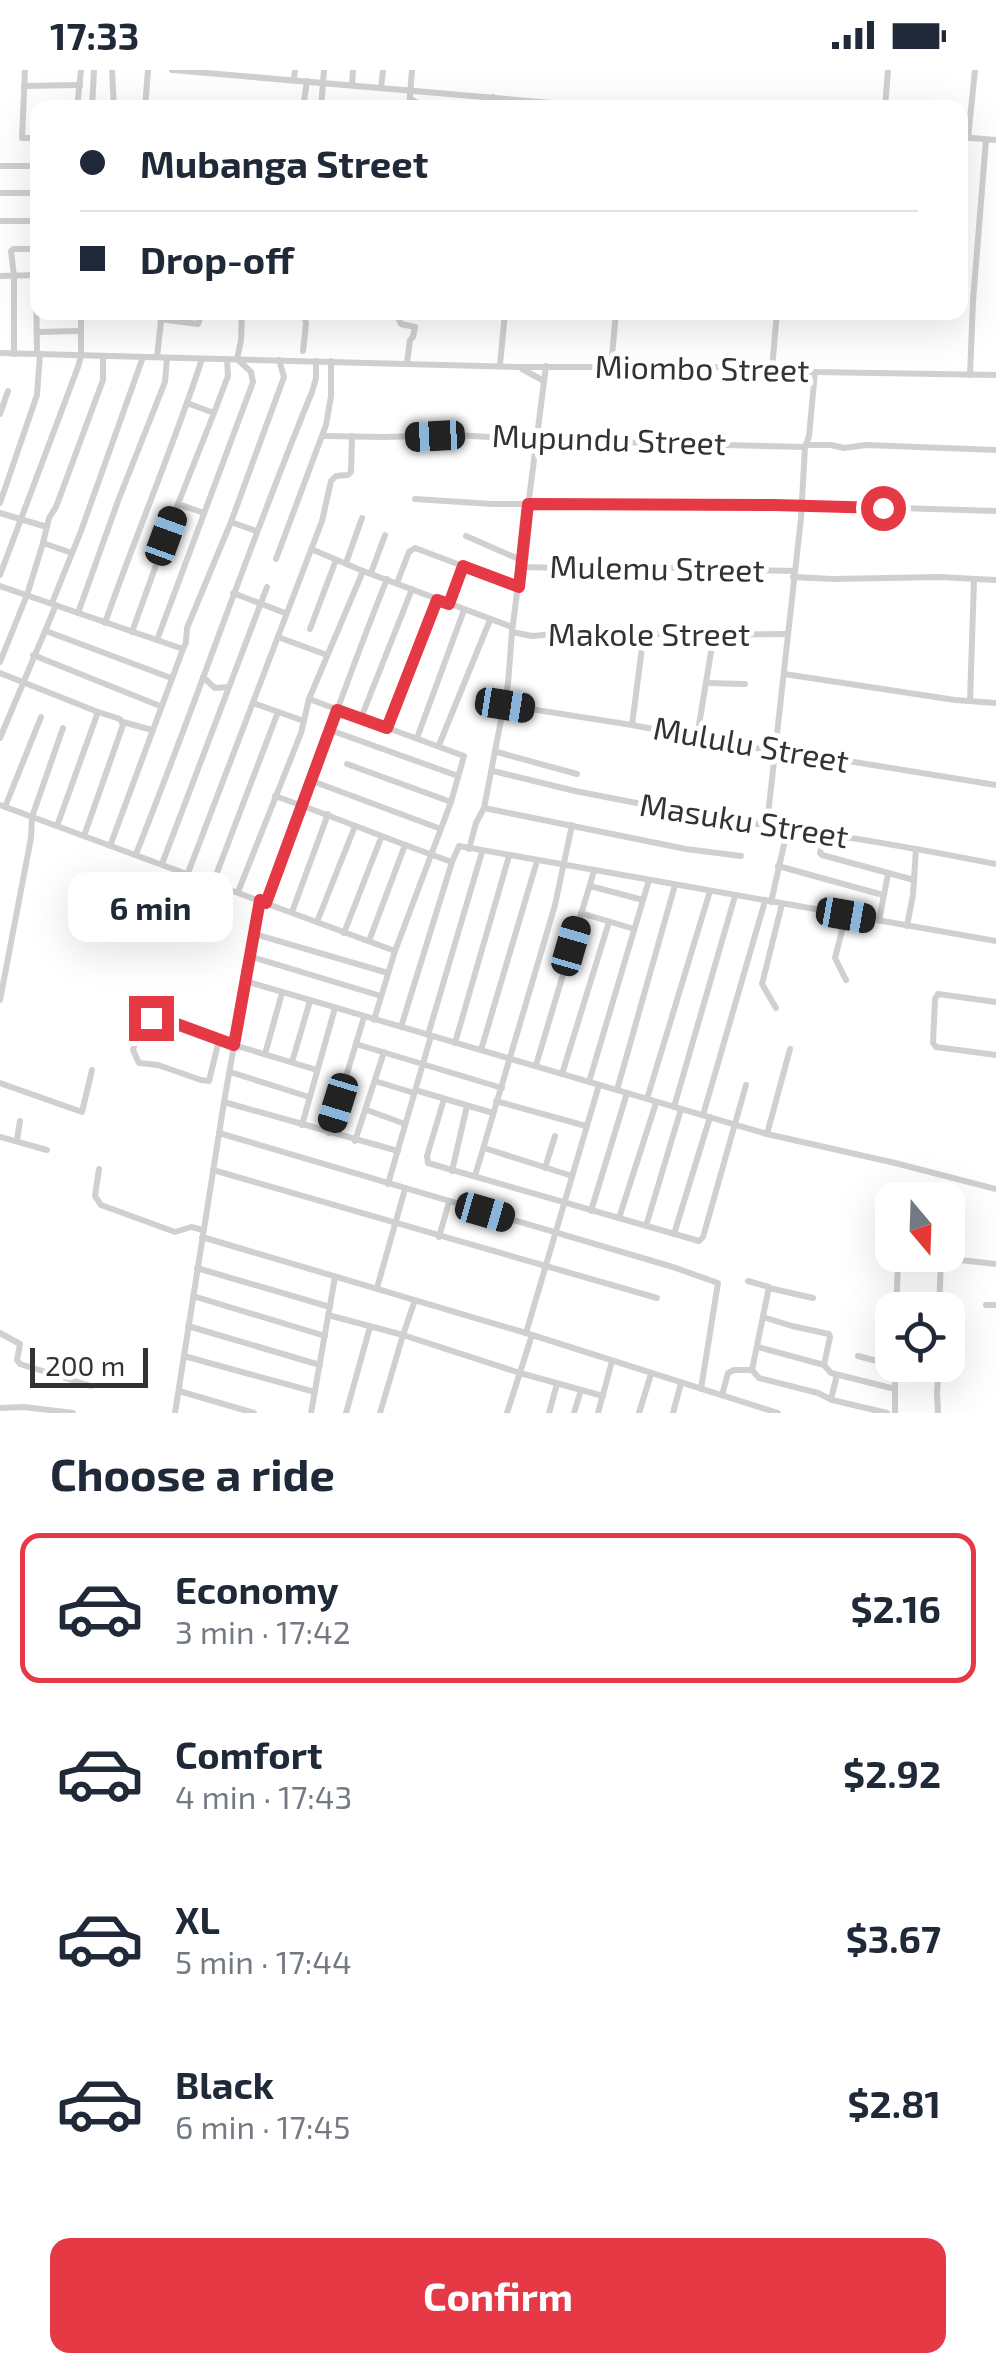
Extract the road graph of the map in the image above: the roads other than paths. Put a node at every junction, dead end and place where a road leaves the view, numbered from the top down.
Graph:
1 (25, 70) edge
2 (81, 70) edge
3 (94, 70) edge
4 (112, 70) edge
5 (148, 70) edge
6 (172, 70) edge
7 (295, 70) edge
8 (324, 70) edge
9 (353, 70) edge
10 (383, 70) edge
11 (412, 70) edge
12 (888, 70) edge
13 (975, 70) edge
14 (263, 74) edge
15 (294, 80) junction
16 (308, 81) junction
17 (323, 82) junction
18 (80, 85) junction
19 (352, 85) junction
20 (24, 86) junction
21 (381, 88) junction
22 (410, 90) junction
23 (305, 92) junction
24 (322, 93) junction
25 (493, 97) junction
26 (78, 100) edge
27 (92, 100) edge
28 (114, 100) edge
29 (146, 100) edge
30 (304, 100) edge
31 (322, 100) edge
32 (409, 100) edge
33 (493, 100) edge
34 (500, 100) edge
35 (886, 100) edge
36 (23, 110) junction
37 (30, 110) edge
38 (968, 113) edge
39 (30, 138) edge
40 (968, 138) edge
41 (986, 140) junction
42 (996, 140) edge
43 (0, 166) edge
44 (30, 166) edge
45 (0, 193) edge
46 (30, 193) edge
47 (0, 221) edge
48 (30, 221) edge
49 (30, 249) edge
50 (30, 275) edge
51 (0, 276) edge
52 (14, 276) junction
53 (38, 320) edge
54 (81, 320) edge
55 (161, 320) edge
56 (242, 320) edge
57 (305, 320) edge
58 (400, 320) edge
59 (504, 320) edge
60 (615, 320) edge
61 (777, 320) edge
62 (80, 331) junction
63 (38, 332) junction
64 (303, 351) dead end
65 (0, 354) edge
66 (14, 354) junction
67 (39, 354) junction
68 (81, 356) junction
69 (103, 356) junction
70 (143, 357) junction
71 (157, 357) junction
72 (167, 358) junction
73 (227, 358) junction
74 (202, 359) junction
75 (237, 359) junction
76 (279, 360) junction
77 (316, 360) junction
78 (331, 361) junction
79 (408, 363) junction
80 (500, 365) junction
81 (546, 366) junction
82 (516, 367) junction
83 (611, 367) junction
84 (772, 369) junction
85 (815, 372) junction
86 (970, 375) junction
87 (996, 375) edge
88 (544, 381) junction
89 (8, 391) dead end
90 (187, 403) junction
91 (214, 413) junction
92 (0, 414) edge
93 (323, 436) junction
94 (352, 436) junction
95 (537, 440) junction
96 (806, 446) junction
97 (996, 450) edge
98 (415, 499) dead end
99 (0, 503) edge
100 (178, 504) junction
101 (528, 504) junction
102 (802, 505) junction
103 (996, 511) edge
104 (0, 513) edge
105 (204, 513) junction
106 (362, 518) dead end
107 (20, 519) junction
108 (231, 522) junction
109 (47, 527) junction
110 (256, 531) junction
111 (385, 535) dead end
112 (466, 536) dead end
113 (43, 543) junction
114 (311, 549) junction
115 (72, 553) junction
116 (276, 559) dead end
117 (336, 560) junction
118 (346, 564) junction
119 (521, 564) junction
120 (463, 566) junction
121 (367, 572) junction
122 (793, 574) junction
123 (0, 575) edge
124 (387, 579) junction
125 (974, 580) junction
126 (996, 580) edge
127 (397, 583) junction
128 (0, 586) edge
129 (267, 586) dead end
130 (519, 587) junction
131 (412, 589) junction
132 (233, 593) junction
133 (27, 594) junction
134 (437, 600) junction
135 (54, 604) junction
136 (261, 604) junction
137 (449, 604) junction
138 (464, 610) junction
139 (78, 613) junction
140 (285, 613) junction
141 (490, 620) junction
142 (105, 623) junction
143 (310, 629) dead end
144 (512, 630) junction
145 (46, 631) junction
146 (132, 632) junction
147 (644, 632) junction
148 (787, 634) junction
149 (278, 638) junction
150 (157, 640) junction
151 (182, 649) junction
152 (711, 652) dead end
153 (34, 655) junction
154 (327, 655) junction
155 (0, 662) edge
156 (0, 673) edge
157 (784, 674) junction
158 (203, 677) junction
159 (170, 678) junction
160 (22, 682) junction
161 (706, 683) junction
162 (745, 684) dead end
163 (230, 687) junction
164 (309, 700) junction
165 (970, 700) junction
166 (253, 703) junction
167 (996, 703) edge
168 (505, 705) junction
169 (160, 706) junction
170 (337, 710) junction
171 (98, 712) junction
172 (278, 712) junction
173 (41, 717) dead end
174 (361, 718) junction
175 (304, 721) junction
176 (123, 722) junction
177 (632, 724) junction
178 (64, 728) dead end
179 (387, 728) junction
180 (152, 730) junction
181 (330, 730) junction
182 (697, 737) junction
183 (0, 738) edge
184 (417, 738) junction
185 (438, 746) junction
186 (774, 749) junction
187 (496, 752) junction
188 (347, 764) dead end
189 (493, 771) junction
190 (577, 774) dead end
191 (458, 776) junction
192 (312, 781) junction
193 (996, 785) edge
194 (276, 796) junction
195 (451, 802) junction
196 (2, 806) edge
197 (303, 806) junction
198 (484, 808) junction
199 (328, 814) junction
200 (32, 817) junction
201 (766, 824) junction
202 (572, 825) junction
203 (57, 826) junction
204 (355, 826) junction
205 (788, 827) junction
206 (441, 829) junction
207 (824, 834) junction
208 (84, 836) junction
209 (381, 838) junction
210 (110, 846) junction
211 (406, 846) junction
212 (469, 849) junction
213 (916, 849) junction
214 (482, 852) junction
215 (136, 854) junction
216 (432, 855) junction
217 (509, 856) junction
218 (742, 856) dead end
219 (537, 861) junction
220 (452, 862) junction
221 (162, 864) junction
222 (996, 864) edge
223 (564, 866) junction
224 (778, 866) junction
225 (594, 871) junction
226 (188, 874) junction
227 (888, 874) junction
228 (649, 880) junction
229 (914, 880) junction
230 (213, 883) junction
231 (676, 884) junction
232 (590, 886) junction
233 (710, 891) junction
234 (238, 892) junction
235 (736, 896) junction
236 (883, 896) junction
237 (643, 900) junction
238 (768, 901) junction
239 (263, 902) junction
240 (782, 904) junction
241 (292, 912) junction
242 (581, 912) junction
243 (846, 915) junction
244 (879, 921) junction
245 (316, 922) junction
246 (609, 922) junction
247 (907, 926) junction
248 (634, 929) junction
249 (344, 932) junction
250 (254, 934) junction
251 (369, 941) junction
252 (996, 941) edge
253 (395, 951) junction
254 (250, 956) junction
255 (388, 973) junction
256 (1, 980) edge
257 (245, 980) junction
258 (846, 980) dead end
259 (282, 993) junction
260 (381, 996) junction
261 (0, 1000) edge
262 (310, 1001) junction
263 (996, 1002) edge
264 (336, 1008) junction
265 (776, 1008) dead end
266 (364, 1017) junction
267 (374, 1020) junction
268 (401, 1027) junction
269 (429, 1035) junction
270 (219, 1040) junction
271 (455, 1043) junction
272 (356, 1044) junction
273 (234, 1045) junction
274 (790, 1049) dead end
275 (482, 1050) junction
276 (384, 1052) junction
277 (265, 1054) junction
278 (996, 1055) edge
279 (511, 1058) junction
280 (292, 1062) junction
281 (423, 1063) junction
282 (536, 1066) junction
283 (92, 1070) dead end
284 (318, 1070) junction
285 (230, 1072) junction
286 (562, 1074) junction
287 (375, 1081) junction
288 (589, 1082) junction
289 (0, 1083) edge
290 (599, 1085) junction
291 (746, 1085) dead end
292 (502, 1088) junction
293 (616, 1090) junction
294 (414, 1092) junction
295 (627, 1093) junction
296 (310, 1098) junction
297 (444, 1099) junction
298 (647, 1099) junction
299 (496, 1101) junction
300 (224, 1102) junction
301 (656, 1102) junction
302 (467, 1106) junction
303 (678, 1108) junction
304 (366, 1110) junction
305 (82, 1112) junction
306 (493, 1113) junction
307 (707, 1116) junction
308 (93, 1118) dead end
309 (20, 1122) dead end
310 (405, 1124) junction
311 (736, 1124) junction
312 (302, 1125) junction
313 (586, 1126) junction
314 (219, 1133) junction
315 (329, 1133) junction
316 (767, 1134) junction
317 (554, 1136) dead end
318 (0, 1137) edge
319 (16, 1140) junction
320 (355, 1141) junction
321 (484, 1148) junction
322 (47, 1150) dead end
323 (398, 1151) junction
324 (545, 1168) junction
325 (99, 1169) dead end
326 (214, 1170) junction
327 (452, 1170) junction
328 (475, 1176) junction
329 (572, 1176) junction
330 (388, 1184) junction
331 (405, 1189) junction
332 (996, 1189) edge
333 (449, 1202) junction
334 (564, 1203) junction
335 (591, 1210) junction
336 (619, 1218) junction
337 (394, 1224) junction
338 (646, 1226) junction
339 (556, 1232) junction
340 (203, 1233) junction
341 (674, 1234) junction
342 (439, 1236) junction
343 (965, 1261) edge
344 (996, 1264) edge
345 (546, 1267) junction
346 (198, 1268) junction
347 (335, 1277) junction
348 (748, 1281) dead end
349 (377, 1288) junction
350 (769, 1288) junction
351 (193, 1296) junction
352 (656, 1298) dead end
353 (813, 1298) dead end
354 (415, 1300) junction
355 (986, 1305) dead end
356 (996, 1306) edge
357 (329, 1311) junction
358 (763, 1316) junction
359 (188, 1326) junction
360 (370, 1327) junction
361 (0, 1333) edge
362 (529, 1334) junction
363 (403, 1335) junction
364 (325, 1336) junction
365 (758, 1346) junction
366 (184, 1356) junction
367 (858, 1356) dead end
368 (875, 1360) edge
369 (612, 1361) junction
370 (824, 1364) junction
371 (320, 1365) junction
372 (752, 1370) junction
373 (520, 1373) junction
374 (651, 1374) junction
375 (837, 1375) junction
376 (895, 1382) edge
377 (938, 1382) edge
378 (682, 1383) junction
379 (558, 1384) junction
380 (91, 1386) dead end
381 (895, 1388) junction
382 (700, 1389) junction
383 (580, 1390) junction
384 (178, 1391) junction
385 (315, 1392) junction
386 (722, 1395) junction
387 (602, 1396) junction
388 (831, 1400) junction
389 (0, 1408) edge
390 (766, 1411) edge
391 (73, 1413) edge
392 (175, 1413) edge
393 (254, 1413) edge
394 (312, 1413) edge
395 (346, 1413) edge
396 (380, 1413) edge
397 (507, 1413) edge
398 (549, 1413) edge
399 (574, 1413) edge
400 (598, 1413) edge
401 (639, 1413) edge
402 (672, 1413) edge
403 (778, 1413) edge
404 (891, 1413) edge
405 (938, 1413) edge

1 - 20 street
2 - 18 street
3 - 27 street
4 - 28 street
5 - 29 street
6 - 14 street
7 - 15 street
8 - 17 street
9 - 19 street
10 - 21 street
11 - 22 street
12 - 35 street
13 - 38 street
14 - 15 street
15 - 16 street
16 - 17 street
16 - 23 street
17 - 19 street
17 - 24 street
18 - 20 street
18 - 26 street
19 - 21 street
20 - 36 street
21 - 22 street
22 - 25 street
22 - 32 street
23 - 24 street
23 - 30 street
24 - 31 street
25 - 33 street
25 - 34 street
36 - 37 street
36 - 39 street
40 - 41 street
41 - 42 street
41 - 86 street
43 - 44 street
45 - 46 street
47 - 48 street
49 - 52 street
50 - 52 street
51 - 52 street
52 - 66 street
53 - 63 street
54 - 62 street
55 - 71 street
56 - 75 street
57 - 64 street
58 - 79 street
59 - 80 street
60 - 83 street
61 - 84 street
62 - 63 street
62 - 68 street
63 - 67 street
65 - 66 street, Miombo Street
66 - 67 street, Miombo Street
67 - 68 street, Miombo Street
67 - 99 street
68 - 69 street, Miombo Street
68 - 107 street
69 - 70 street, Miombo Street
69 - 109 street
70 - 71 street, Miombo Street
70 - 115 street
71 - 72 street, Miombo Street
72 - 74 street, Miombo Street
72 - 139 street
73 - 74 street, Miombo Street
73 - 75 street, Miombo Street
73 - 91 street
74 - 90 street
75 - 76 street, Miombo Street
75 - 105 street
76 - 77 street, Miombo Street
76 - 108 street
77 - 78 street, Miombo Street
77 - 110 street
78 - 79 street, Miombo Street
78 - 93 street
79 - 80 street, Miombo Street
80 - 82 street, Miombo Street
81 - 82 street, Miombo Street
81 - 83 street, Miombo Street
81 - 88 street
82 - 88 street
83 - 84 street, Miombo Street
84 - 85 street, Miombo Street
85 - 86 street, Miombo Street
85 - 96 street
86 - 87 street, Miombo Street
88 - 95 street
89 - 92 street
90 - 91 street
90 - 142 street
91 - 100 street
93 - 94 street, Mupundu Street
93 - 116 street
94 - 95 street, Mupundu Street
94 - 114 street
95 - 96 street, Mupundu Street
95 - 101 street
96 - 97 street, Mupundu Street
96 - 102 street
98 - 101 street
100 - 105 street
100 - 146 street
101 - 102 street
101 - 119 street
102 - 103 street
102 - 122 street
104 - 107 street
105 - 150 street
106 - 118 street
107 - 109 street
107 - 123 street
108 - 110 street
108 - 151 street
109 - 113 street
110 - 132 street
111 - 121 street
112 - 119 street
113 - 115 street
113 - 133 street
114 - 117 street, Makole Street
114 - 140 street
115 - 135 street
117 - 118 street, Makole Street
117 - 143 street
118 - 121 street, Makole Street
119 - 122 street, Mulemu Street
119 - 130 street
120 - 127 street
120 - 130 street
120 - 137 street
121 - 124 street, Makole Street
121 - 154 street
122 - 125 street, Mulemu Street
122 - 148 street
124 - 127 street, Makole Street
124 - 170 street
125 - 126 street, Mulemu Street
125 - 165 street
127 - 131 street, Makole Street
128 - 133 street
129 - 136 street
130 - 144 street
131 - 134 street, Makole Street
131 - 174 street
132 - 136 street
132 - 158 street
133 - 135 street
133 - 155 street
134 - 137 street, Makole Street
134 - 179 street
135 - 139 street
135 - 145 street
136 - 140 street
136 - 163 street
137 - 138 street, Makole Street
138 - 141 street, Makole Street
138 - 184 street
139 - 142 street
140 - 149 street
141 - 144 street, Makole Street
141 - 185 street
142 - 146 street
144 - 147 street, Makole Street
144 - 168 street
145 - 153 street
145 - 159 street
146 - 150 street
147 - 148 street, Makole Street
147 - 177 street
148 - 157 street
149 - 154 street
149 - 166 street
150 - 151 street
151 - 159 street
152 - 161 street
153 - 160 street
153 - 169 street
154 - 164 street
156 - 160 street
157 - 165 street
157 - 186 street
158 - 163 street
158 - 215 street
159 - 169 street
160 - 171 street
160 - 183 street
161 - 162 street
161 - 182 street
163 - 221 street
164 - 170 street
164 - 175 street
165 - 167 street
166 - 172 street
166 - 226 street
168 - 177 street, Mululu Street
168 - 187 street
169 - 180 street
170 - 174 street
170 - 181 street
171 - 176 street
171 - 203 street
172 - 175 street
172 - 230 street
173 - 196 street
174 - 179 street
175 - 194 street
176 - 180 street
176 - 208 street
177 - 182 street, Mululu Street
178 - 200 street
179 - 184 street
180 - 210 street
181 - 191 street
181 - 192 street
182 - 186 street, Mululu Street
184 - 185 street
185 - 191 street
186 - 193 street, Mululu Street
186 - 201 street
187 - 189 street
187 - 190 street
188 - 195 street
189 - 198 street
189 - 201 street, Masuku Street
191 - 195 street
192 - 197 street
192 - 206 street
194 - 197 street
194 - 234 street
195 - 206 street
196 - 200 street
197 - 199 street
197 - 239 street
198 - 202 street
198 - 212 street
199 - 204 street
199 - 241 street
200 - 203 street
200 - 256 street
201 - 205 street, Masuku Street
202 - 218 street
202 - 223 street
203 - 208 street
204 - 209 street
204 - 245 street
205 - 207 street, Masuku Street
205 - 224 street
206 - 216 street
207 - 213 street, Masuku Street
207 - 227 street
208 - 210 street
209 - 211 street
209 - 249 street
210 - 215 street
211 - 216 street
211 - 251 street
212 - 214 street
212 - 220 street
213 - 222 street, Masuku Street
213 - 229 street
214 - 217 street
214 - 269 street
215 - 221 street
216 - 220 street
216 - 253 street
217 - 219 street
217 - 271 street
219 - 223 street
219 - 275 street
220 - 268 street
221 - 226 street
223 - 225 street
223 - 279 street
224 - 236 street
224 - 238 street
225 - 228 street
225 - 232 street
226 - 230 street
227 - 229 street
227 - 236 street
228 - 231 street
228 - 237 street
229 - 247 street
230 - 234 street
231 - 233 street
231 - 293 street
232 - 237 street
232 - 242 street
233 - 235 street
233 - 298 street
234 - 239 street
235 - 238 street
235 - 303 street
236 - 244 street
237 - 248 street
238 - 240 street
238 - 307 street
239 - 241 street
239 - 250 street
240 - 243 street
240 - 265 street
241 - 245 street
242 - 246 street
242 - 282 street
243 - 244 street
243 - 258 street
244 - 247 street
245 - 249 street
246 - 248 street
246 - 286 street
247 - 252 street
248 - 288 street
249 - 251 street
250 - 254 street
250 - 255 street
251 - 253 street
253 - 255 street
254 - 257 street
254 - 260 street
255 - 260 street
256 - 261 street
257 - 259 street
257 - 273 street
259 - 262 street
259 - 277 street
260 - 267 street
262 - 264 street
262 - 280 street
263 - 278 street
264 - 266 street
264 - 284 street
266 - 267 street
266 - 272 street
267 - 268 street
268 - 269 street
269 - 271 street
269 - 281 street
270 - 270 street
270 - 273 street
271 - 275 street
272 - 276 street
272 - 315 street
273 - 277 street
273 - 285 street
274 - 316 street
275 - 279 street
276 - 281 street
276 - 287 street
277 - 280 street
279 - 282 street
279 - 292 street
280 - 284 street
281 - 292 street
281 - 294 street
282 - 286 street
283 - 305 street
284 - 296 street
285 - 296 street
285 - 300 street
286 - 288 street
287 - 294 street
287 - 304 street
288 - 290 street
289 - 305 street
290 - 293 street
290 - 313 street
291 - 311 street
292 - 299 street
293 - 295 street
294 - 297 street
294 - 310 street
295 - 298 street
295 - 335 street
296 - 312 street
297 - 302 street
297 - 327 street
298 - 301 street
299 - 306 street
299 - 313 street
300 - 312 street
300 - 314 street
301 - 303 street
301 - 336 street
302 - 306 street
302 - 327 street
303 - 307 street
303 - 338 street
304 - 310 street
304 - 320 street
305 - 308 street
306 - 321 street
307 - 311 street
307 - 341 street
309 - 319 street
310 - 323 street
311 - 316 street
311 - 341 street
312 - 315 street
313 - 329 street
314 - 326 street
314 - 330 street
315 - 320 street
316 - 332 street
317 - 324 street
318 - 319 street
319 - 322 street
320 - 323 street
321 - 324 street
321 - 328 street
323 - 330 street
324 - 329 street
325 - 340 street
326 - 337 street
326 - 340 street
327 - 328 street
328 - 334 street
329 - 334 street
330 - 331 street
331 - 333 street
331 - 337 street
333 - 339 street
333 - 342 street
334 - 335 street
334 - 339 street
335 - 336 street
336 - 338 street
337 - 342 street
337 - 349 street
338 - 341 street
339 - 345 street
339 - 382 street
340 - 346 street
340 - 347 street
342 - 345 street
343 - 344 street
345 - 352 street
345 - 362 street
346 - 351 street
346 - 357 street
347 - 349 street
347 - 357 street
348 - 350 street
349 - 354 street
350 - 353 street
350 - 358 street
351 - 359 street
351 - 364 street
354 - 362 street
354 - 363 street
355 - 356 street
357 - 360 street
357 - 364 street
358 - 365 street
358 - 370 street
359 - 366 street
359 - 371 street
360 - 363 street
360 - 395 street
361 - 380 street
362 - 369 street
362 - 373 street
363 - 373 street
363 - 396 street
364 - 371 street
365 - 370 street
365 - 372 street
366 - 384 street
366 - 385 street
367 - 368 street
369 - 374 street
369 - 387 street
370 - 375 street
371 - 385 street
372 - 386 street
372 - 388 street
373 - 379 street
373 - 397 street
374 - 378 street
374 - 401 street
375 - 381 street
375 - 388 street
376 - 381 street
377 - 405 street
378 - 382 street
378 - 402 street
379 - 383 street
379 - 398 street
381 - 404 street
382 - 386 street
383 - 387 street
383 - 399 street
384 - 392 street
384 - 393 street
385 - 394 street
386 - 390 street
387 - 400 street
388 - 404 street
389 - 391 street
390 - 403 street

